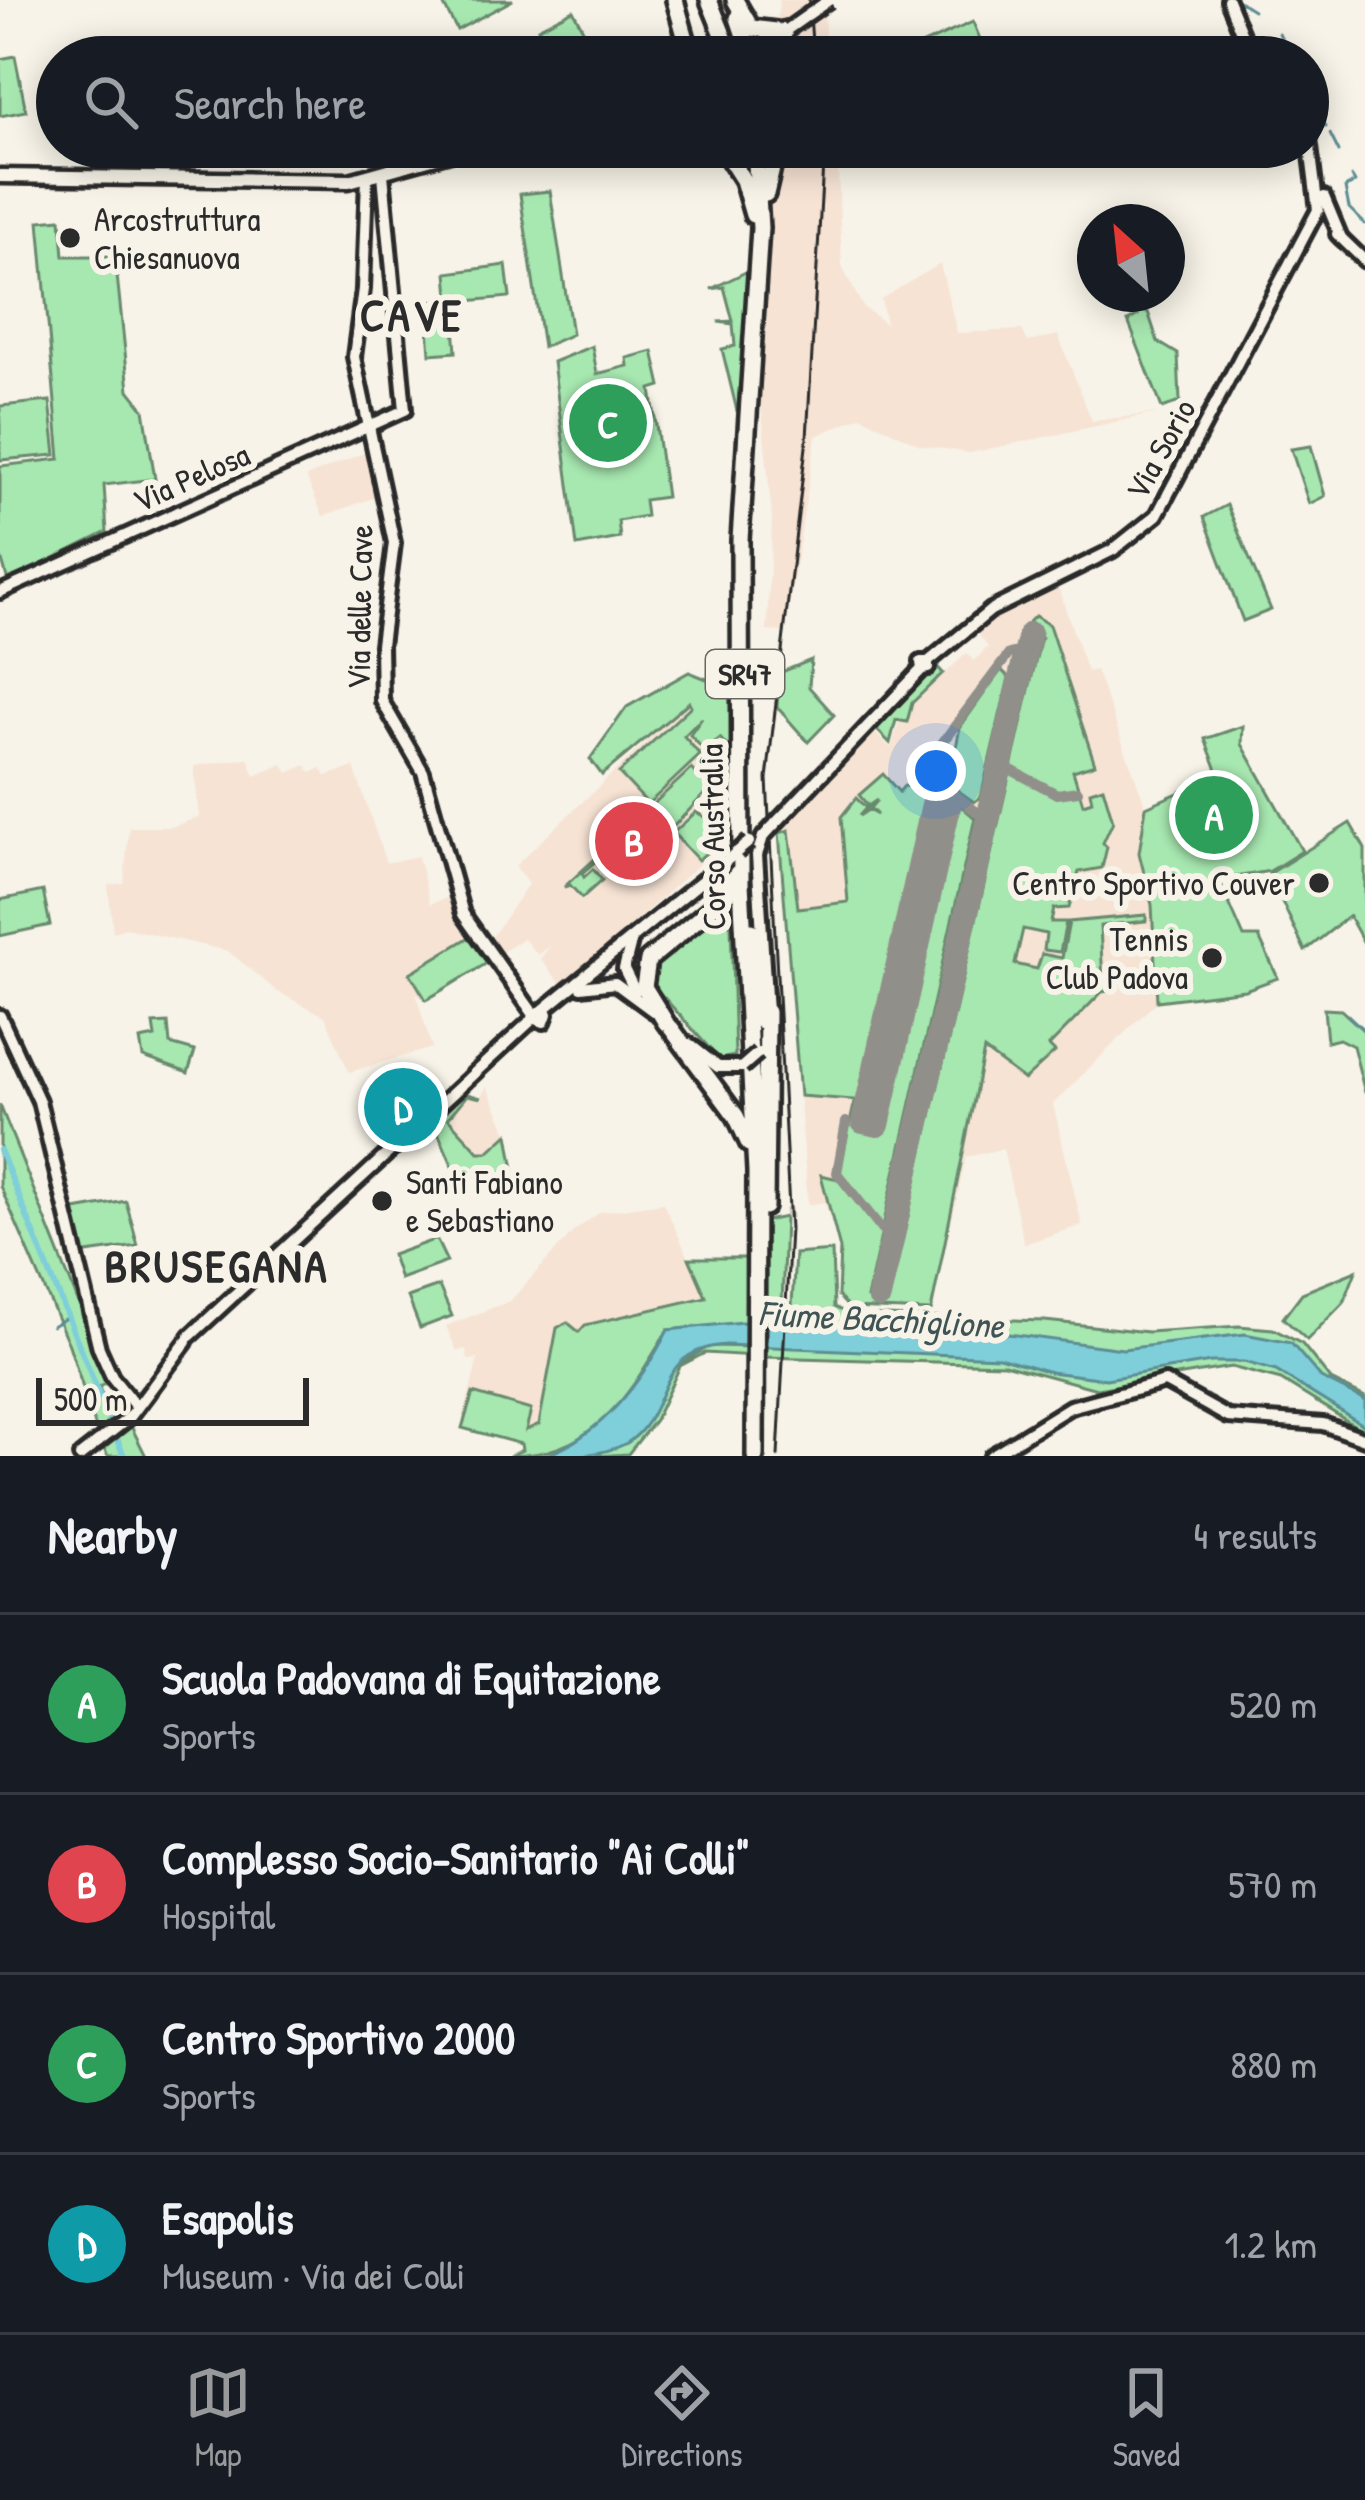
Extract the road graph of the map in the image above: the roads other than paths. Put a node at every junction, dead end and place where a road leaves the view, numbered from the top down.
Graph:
1 (678, 0) edge
2 (706, 0) edge
3 (733, 0) edge
4 (825, 0) edge
5 (1228, 0) edge
6 (784, 29) junction
7 (687, 36) edge
8 (729, 36) edge
9 (730, 36) edge
10 (744, 36) edge
11 (772, 36) edge
12 (1247, 36) edge
13 (403, 168) edge
14 (736, 168) edge
15 (758, 168) edge
16 (760, 168) edge
17 (772, 168) edge
18 (1318, 168) edge
19 (383, 174) junction
20 (0, 176) edge
21 (367, 178) junction
22 (764, 203) junction
23 (1322, 212) junction
24 (1365, 260) edge
25 (757, 277) junction
26 (365, 428) junction
27 (0, 592) edge
28 (768, 828) junction
29 (745, 849) junction
30 (747, 886) junction
31 (659, 915) junction
32 (648, 1006) junction
33 (767, 1012) junction
34 (0, 1016) edge
35 (540, 1016) junction
36 (669, 1025) junction
37 (760, 1048) junction
38 (756, 1172) junction
39 (762, 1258) junction
40 (759, 1313) junction
41 (136, 1407) junction
42 (1365, 1439) edge
43 (80, 1456) edge
44 (757, 1456) edge
45 (992, 1456) edge

1 - 7 highway
2 - 8 highway
2 - 9 highway
3 - 6 highway
3 - 10 highway
4 - 6 main road, bridge
5 - 12 main road
6 - 11 highway
13 - 19 main road
14 - 25 highway
15 - 25 highway, Corso Australia / SR47
16 - 22 highway, Corso Australia / SR47
17 - 22 highway
18 - 23 main road
19 - 21 main road
19 - 26 main road, Via Pelosa
20 - 21 main road
21 - 26 main road, Via delle Cave
22 - 30 highway, Corso Australia / SR47
23 - 24 main road
23 - 28 main road, Via Sorio
25 - 29 highway, Corso Australia / SR47
26 - 27 main road, Via Pelosa
26 - 35 main road, Via delle Cave
28 - 29 main road, Via Sorio
28 - 29 main road
29 - 31 main road, Via Sorio
29 - 33 main road
29 - 36 highway
29 - 38 highway, Corso Australia / SR47
30 - 37 highway
30 - 39 highway, Corso Australia / SR47
31 - 32 main road
31 - 35 main road
32 - 35 main road
32 - 36 main road
33 - 37 main road
33 - 39 highway
34 - 41 main road
35 - 41 main road
36 - 37 main road, bridge
36 - 38 highway
38 - 40 highway, Corso Australia / SR47
39 - 40 highway, Corso Australia / SR47
40 - 44 highway, Corso Australia / SR47
41 - 43 main road
42 - 45 main road

